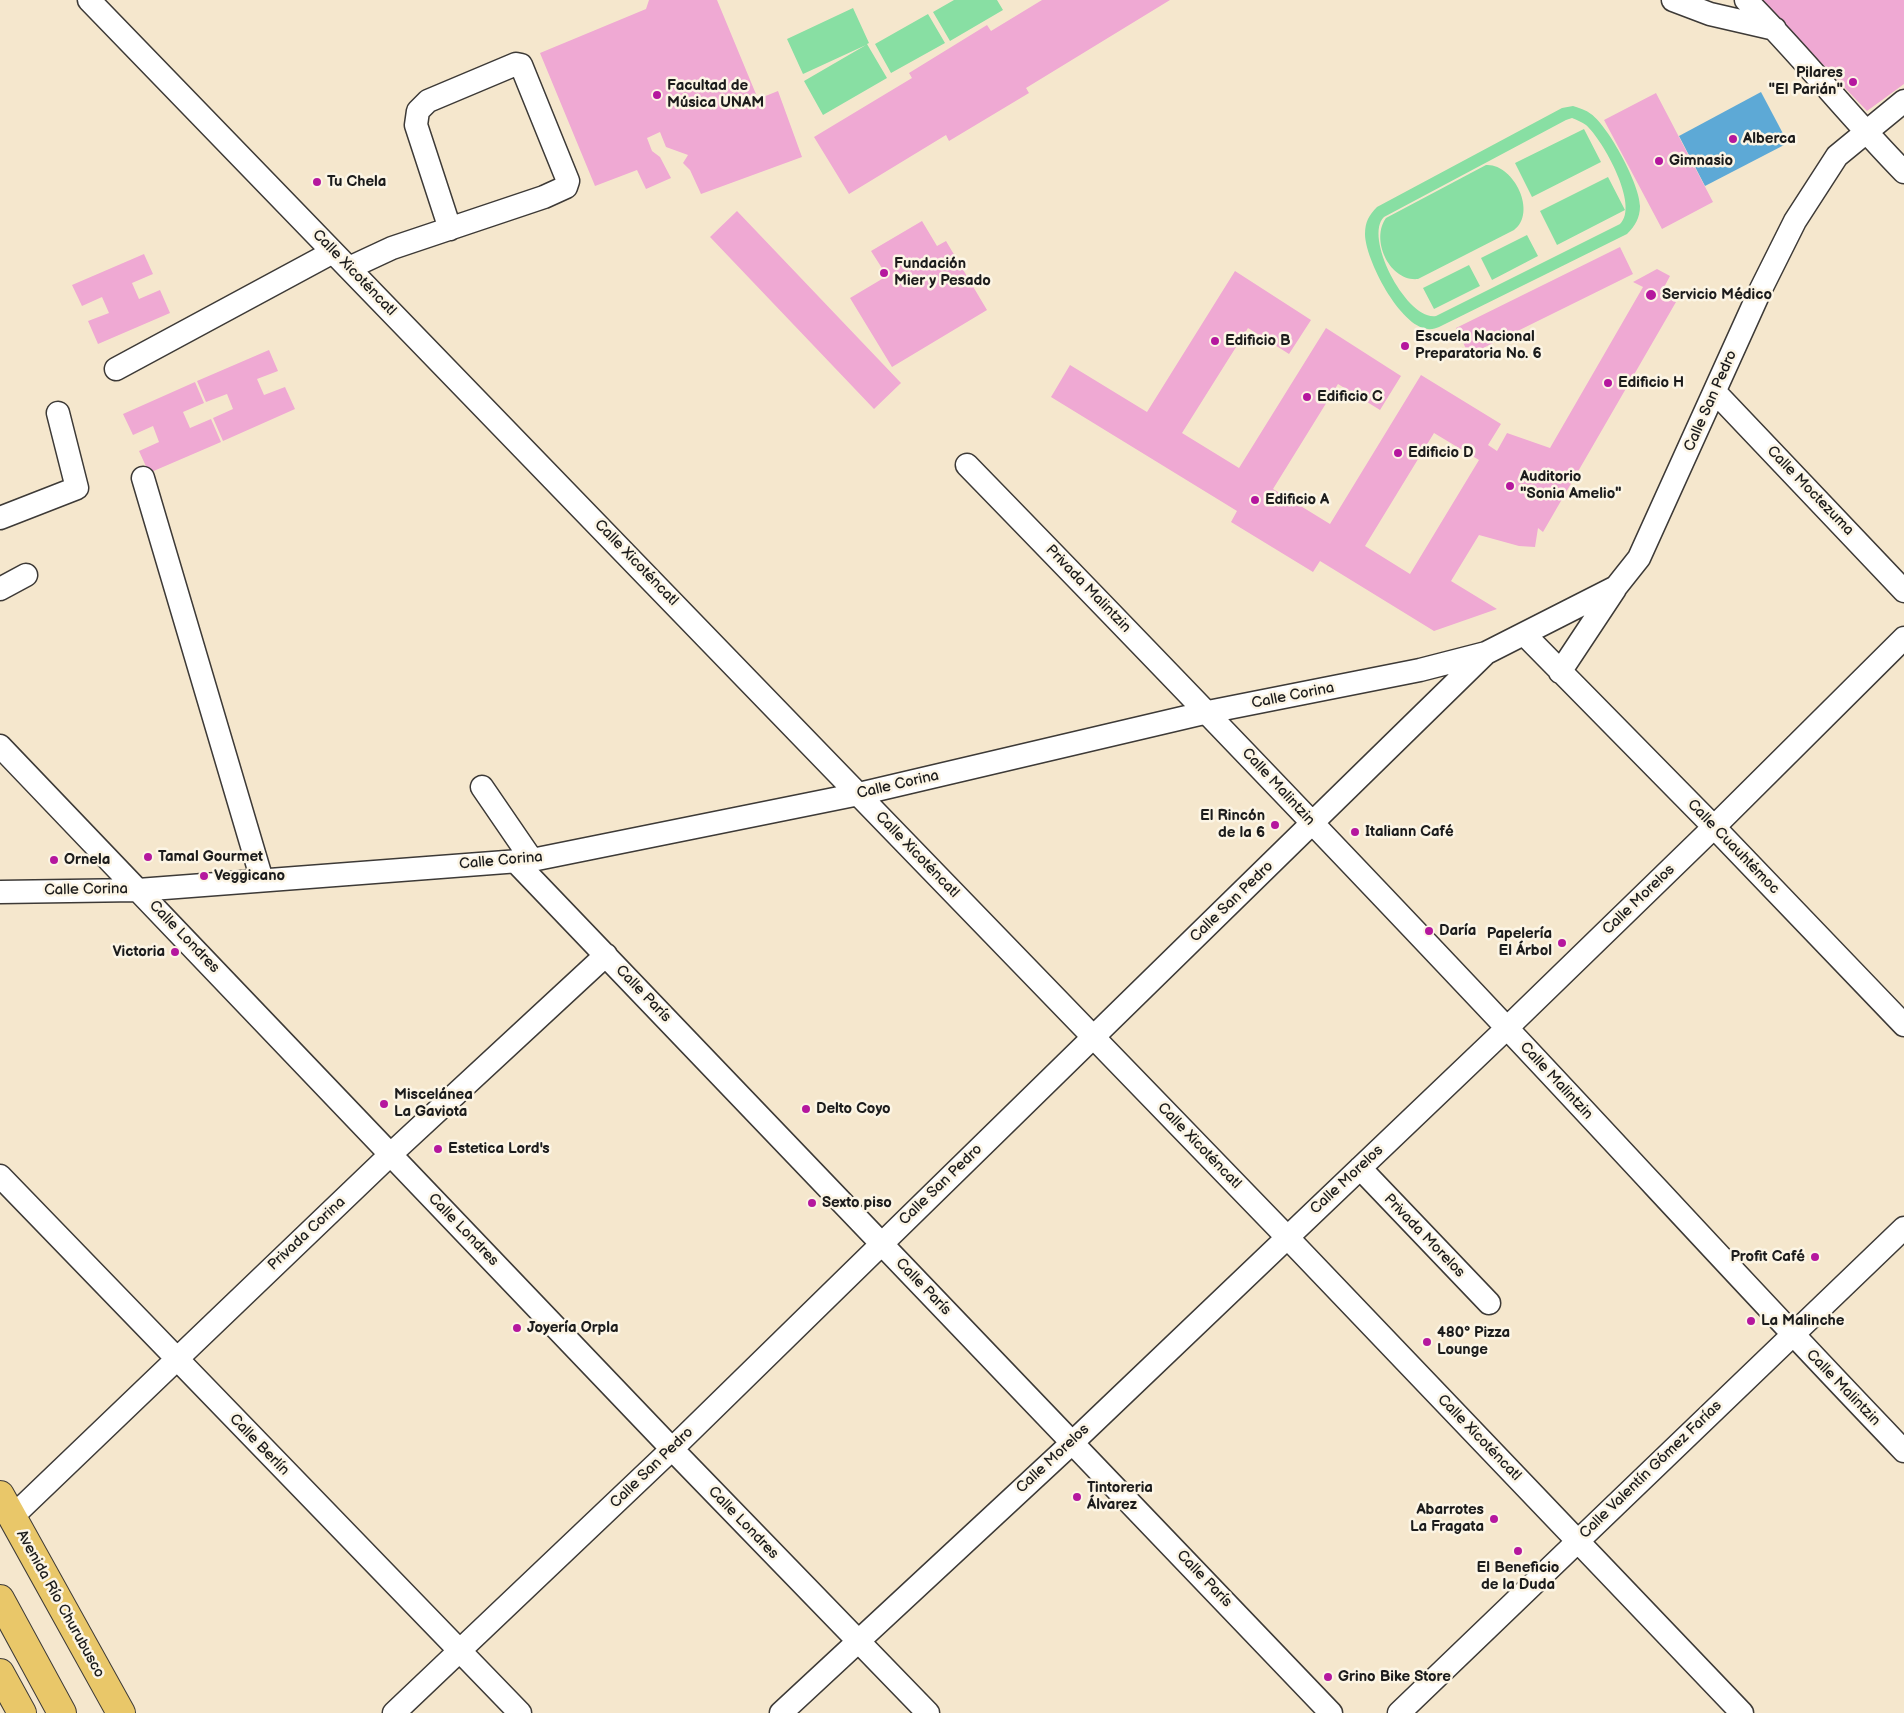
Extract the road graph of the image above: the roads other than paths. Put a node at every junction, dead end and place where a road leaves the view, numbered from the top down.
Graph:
1 (89, 0) edge
2 (1673, 0) edge
3 (1746, 0) edge
4 (1775, 29) junction
5 (1904, 101) edge
6 (1865, 132) junction
7 (1904, 172) edge
8 (450, 229) junction
9 (333, 252) junction
10 (349, 268) junction
11 (116, 369) dead end
12 (1716, 392) junction
13 (58, 413) dead end
14 (967, 465) dead end
15 (143, 478) dead end
16 (0, 518) edge
17 (26, 575) dead end
18 (1616, 587) junction
19 (0, 589) edge
20 (1904, 590) edge
21 (1524, 634) junction
22 (1904, 638) edge
23 (1486, 654) junction
24 (1560, 672) junction
25 (1208, 712) junction
26 (0, 746) edge
27 (482, 787) dead end
28 (859, 794) junction
29 (1312, 824) junction
30 (1714, 827) junction
31 (524, 860) junction
32 (262, 880) junction
33 (138, 890) junction
34 (0, 892) edge
35 (606, 955) junction
36 (1904, 1025) edge
37 (1507, 1028) junction
38 (1093, 1038) junction
39 (391, 1154) junction
40 (1360, 1168) junction
41 (0, 1176) edge
42 (1904, 1228) edge
43 (1287, 1236) junction
44 (881, 1243) junction
45 (1489, 1303) dead end
46 (1792, 1335) junction
47 (175, 1359) junction
48 (1073, 1442) junction
49 (672, 1449) junction
50 (1904, 1451) edge
51 (6, 1506) edge
52 (1576, 1541) junction
53 (0, 1599) edge
54 (858, 1640) junction
55 (460, 1650) junction
56 (97, 1671) junction
57 (0, 1674) edge
58 (22, 1713) edge
59 (62, 1713) edge
60 (121, 1713) edge
61 (134, 1713) edge
62 (394, 1713) edge
63 (520, 1713) edge
64 (781, 1713) edge
65 (928, 1713) edge
66 (1331, 1713) edge
67 (1399, 1713) edge
68 (1742, 1713) edge

1 - 9 street, Calle Xicoténcatl
2 - 4 street
3 - 4 street
4 - 6 street
5 - 6 street, Calle San Pedro
6 - 7 street
6 - 12 street, Calle San Pedro
8 - 8 street
8 - 10 street
9 - 10 street, Calle Xicoténcatl
9 - 11 street
10 - 28 street, Calle Xicoténcatl
12 - 18 street, Calle San Pedro
12 - 20 street, Calle Moctezuma
13 - 16 street
14 - 25 street, Privada Malintzin
15 - 32 street
17 - 19 street
18 - 21 street, Calle San Pedro
18 - 24 street
21 - 23 street, Calle Corina
21 - 24 street, Calle Cuauhtémoc
22 - 30 street, Calle Morelos
23 - 25 street, Calle Corina
23 - 29 street, Calle San Pedro
24 - 30 street, Calle Cuauhtémoc
25 - 28 street, Calle Corina
25 - 29 street, Calle Malintzin
26 - 33 street, Calle Londres
27 - 31 street, Calle París
28 - 31 street, Calle Corina
28 - 38 street, Calle Xicoténcatl
29 - 37 street, Calle Malintzin
29 - 38 street, Calle San Pedro
30 - 36 street, Calle Cuauhtémoc
30 - 37 street, Calle Morelos
31 - 32 street, Calle Corina
31 - 35 street, Calle París
32 - 33 street, Calle Corina
33 - 34 street, Calle Corina
33 - 39 street, Calle Londres
35 - 39 street, Privada Corina
35 - 44 street, Calle París
37 - 40 street, Calle Morelos
37 - 46 street, Calle Malintzin
38 - 43 street, Calle Xicoténcatl
38 - 44 street, Calle San Pedro
39 - 47 street, Privada Corina
39 - 49 street, Calle Londres
40 - 43 street, Calle Morelos
40 - 45 street, Privada Morelos
41 - 47 street, Calle Berlín
42 - 46 street, Calle Valentín Gómez Farías
43 - 48 street, Calle Morelos
43 - 52 street, Calle Xicoténcatl
44 - 48 street, Calle París
44 - 49 street, Calle San Pedro
46 - 50 street, Calle Malintzin
46 - 52 street, Calle Valentín Gómez Farías
47 - 51 street, Privada Corina
47 - 55 street, Calle Berlín
48 - 54 street, Calle Morelos
48 - 66 street, Calle París
49 - 54 street, Calle Londres
49 - 55 street, Calle San Pedro
51 - 56 main road, Avenida Río Churubusco
52 - 67 street, Calle Valentín Gómez Farías
52 - 68 street, Calle Xicoténcatl
53 - 59 main road
54 - 64 street, Calle Morelos
54 - 65 street, Calle Londres
55 - 62 street, Calle San Pedro
55 - 63 street, Calle Berlín
56 - 60 main road, Avenida Río Churubusco
56 - 61 street
57 - 58 main road

